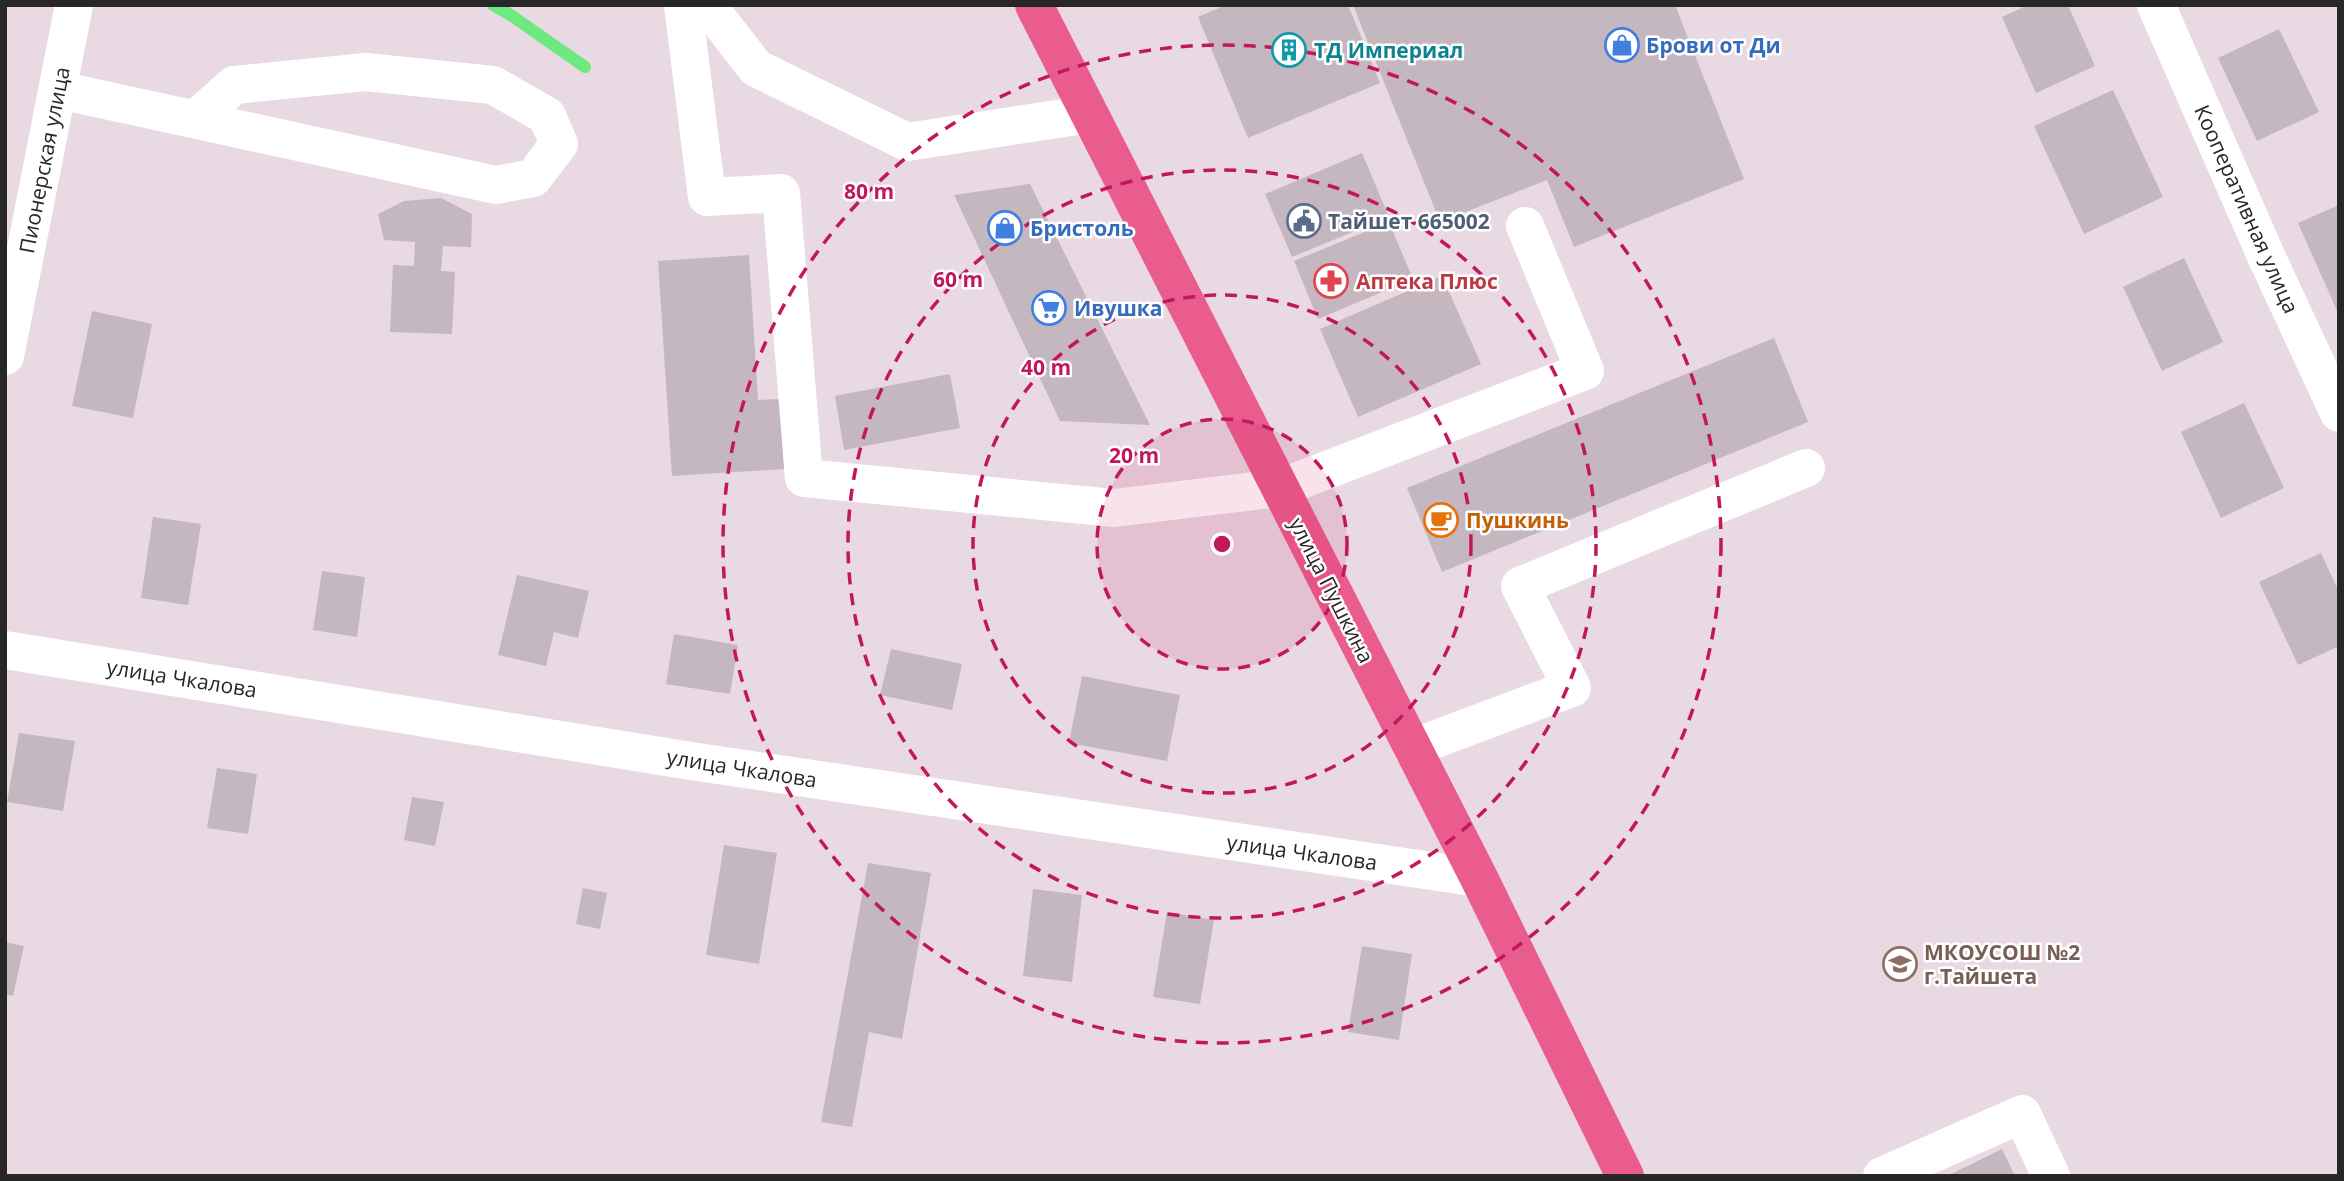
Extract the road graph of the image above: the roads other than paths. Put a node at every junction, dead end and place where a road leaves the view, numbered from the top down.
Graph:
1 (74, 5) edge
2 (683, 5) edge
3 (707, 5) edge
4 (1034, 5) edge
5 (2156, 5) edge
6 (59, 90) junction
7 (1090, 114) junction
8 (196, 119) junction
9 (1525, 226) dead end
10 (5, 356) edge
11 (2339, 413) edge
12 (1805, 468) dead end
13 (1280, 488) junction
14 (5, 650) edge
15 (1412, 747) junction
16 (1479, 878) junction
17 (1625, 1176) edge
18 (1882, 1176) edge
19 (2051, 1176) edge

1 - 6 street, Пионерская улица
2 - 13 street
3 - 7 street
4 - 7 main road, улица Пушкина
5 - 11 street, Кооперативная улица
6 - 8 street
6 - 10 street, Пионерская улица
7 - 13 main road, улица Пушкина
8 - 8 street
9 - 13 street
12 - 15 street
13 - 15 main road, улица Пушкина
14 - 16 street, улица Чкалова
15 - 16 main road, улица Пушкина
16 - 17 main road, улица Пушкина
18 - 19 street

